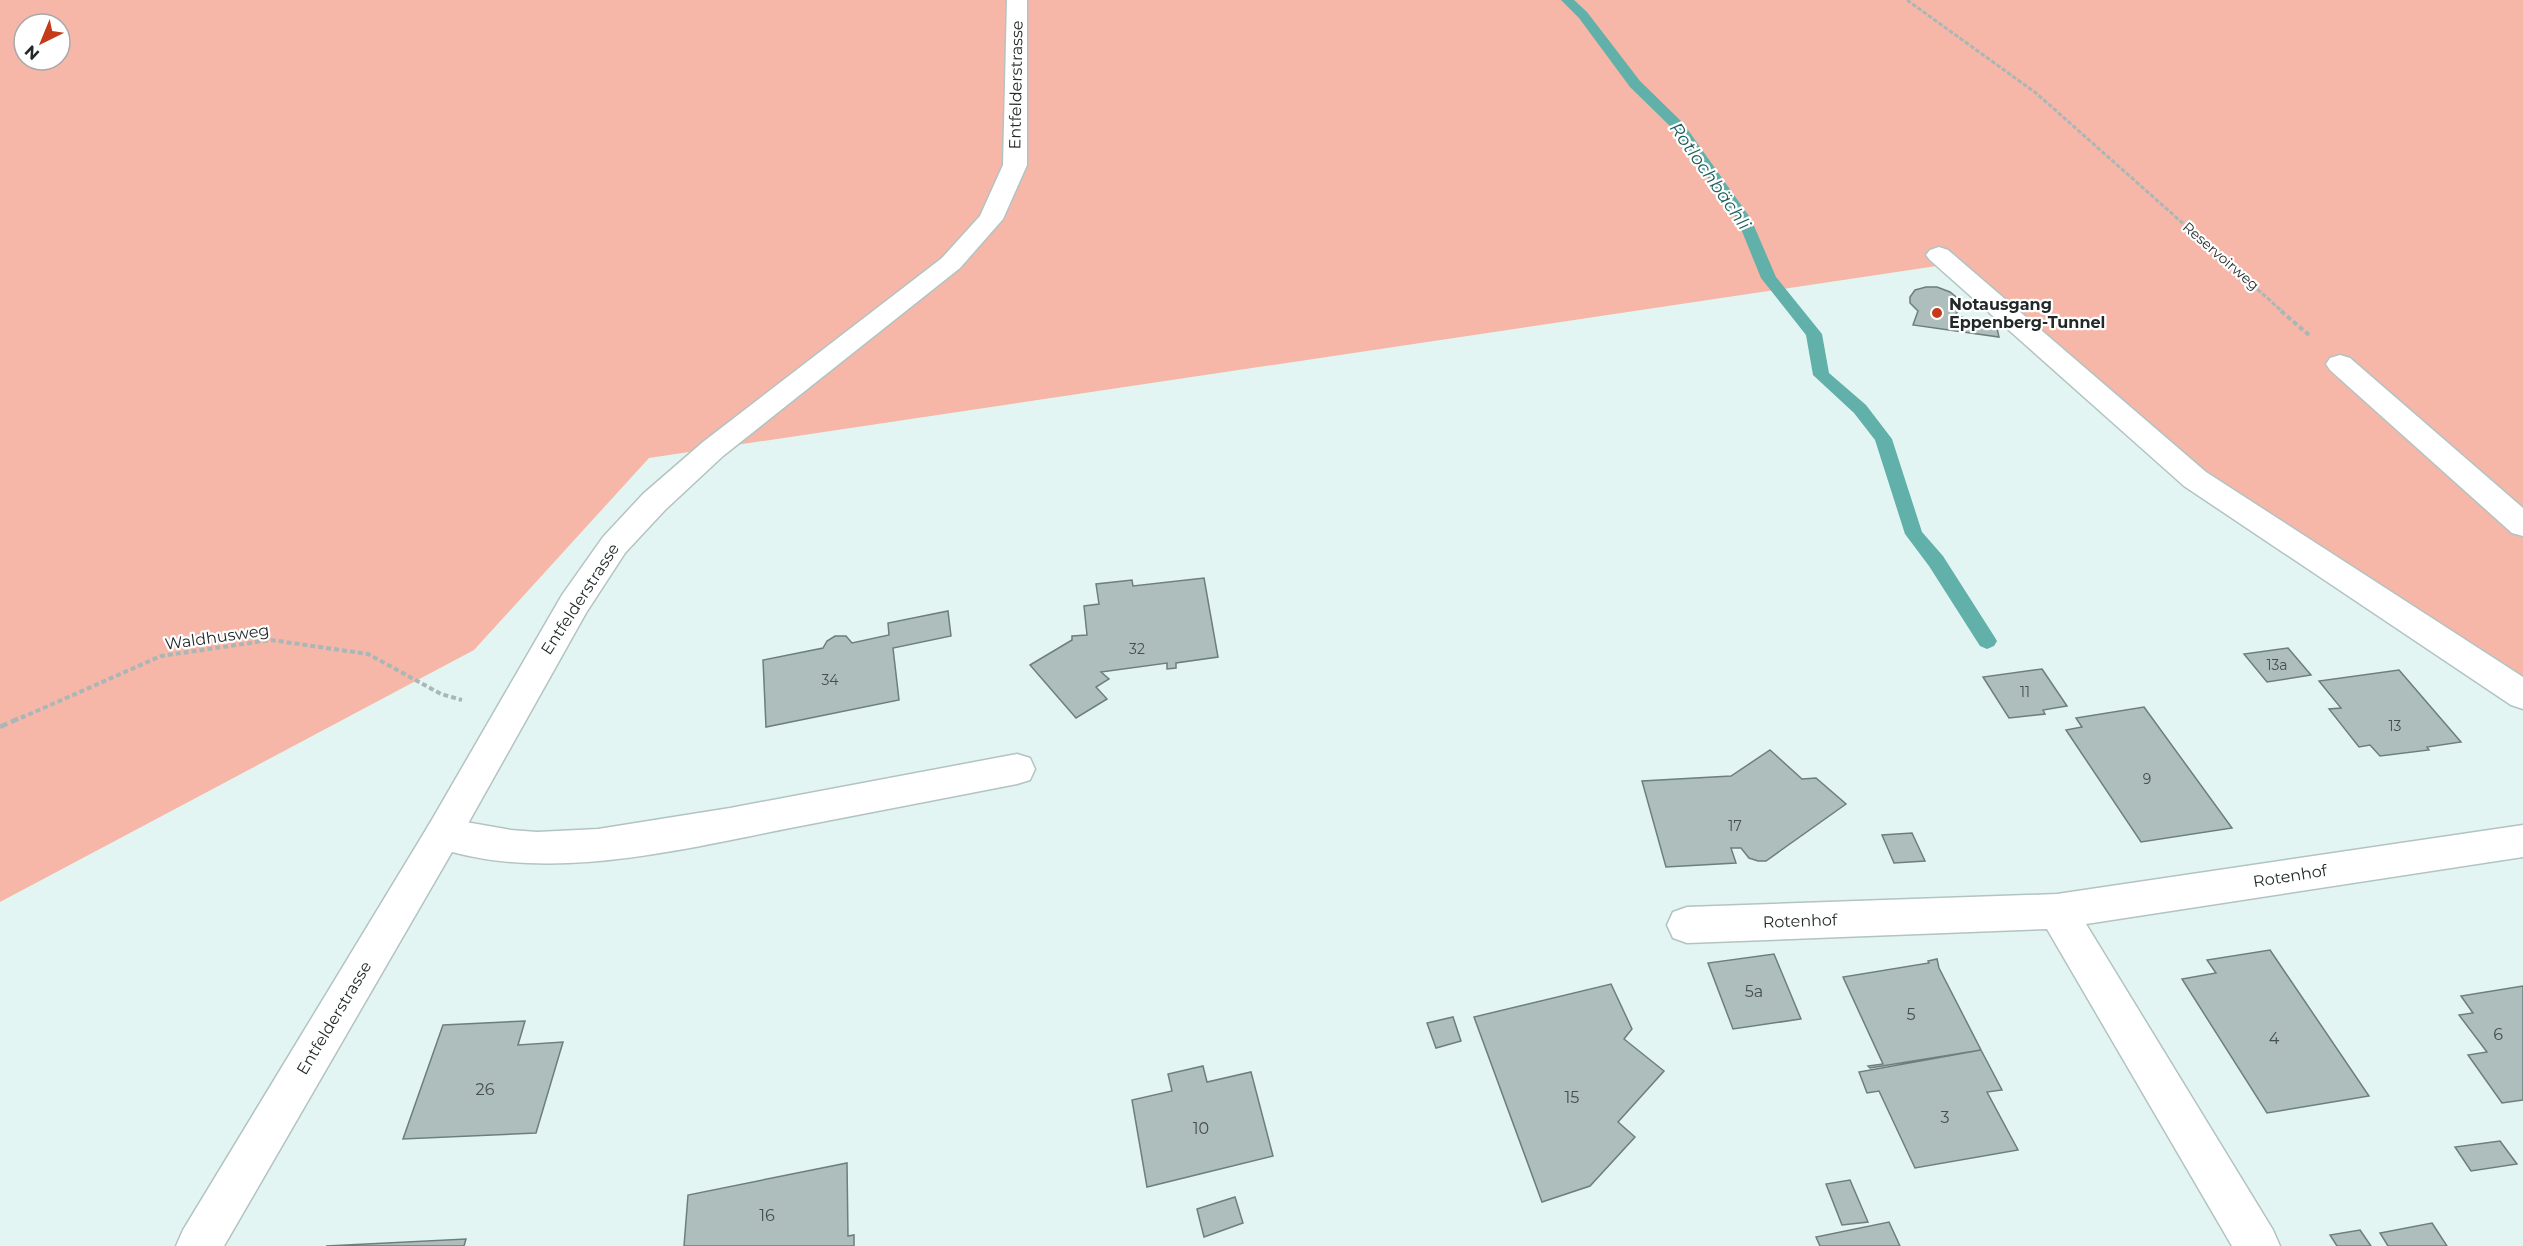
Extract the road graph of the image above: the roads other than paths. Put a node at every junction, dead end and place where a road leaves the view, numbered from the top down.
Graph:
1 (1017, 0) edge
2 (1939, 255) dead end
3 (2340, 364) road end
4 (2523, 525) edge
5 (2523, 695) edge
6 (1017, 769) dead end
7 (442, 834) junction
8 (2523, 841) edge
9 (2057, 911) junction
10 (1687, 925) dead end
11 (199, 1246) edge
12 (2257, 1246) edge

1 - 7 street, Entfelderstrasse
2 - 5 street
3 - 4 street
6 - 7 street
7 - 11 street, Entfelderstrasse
8 - 9 street, Rotenhof
9 - 10 street, Rotenhof
9 - 12 street

